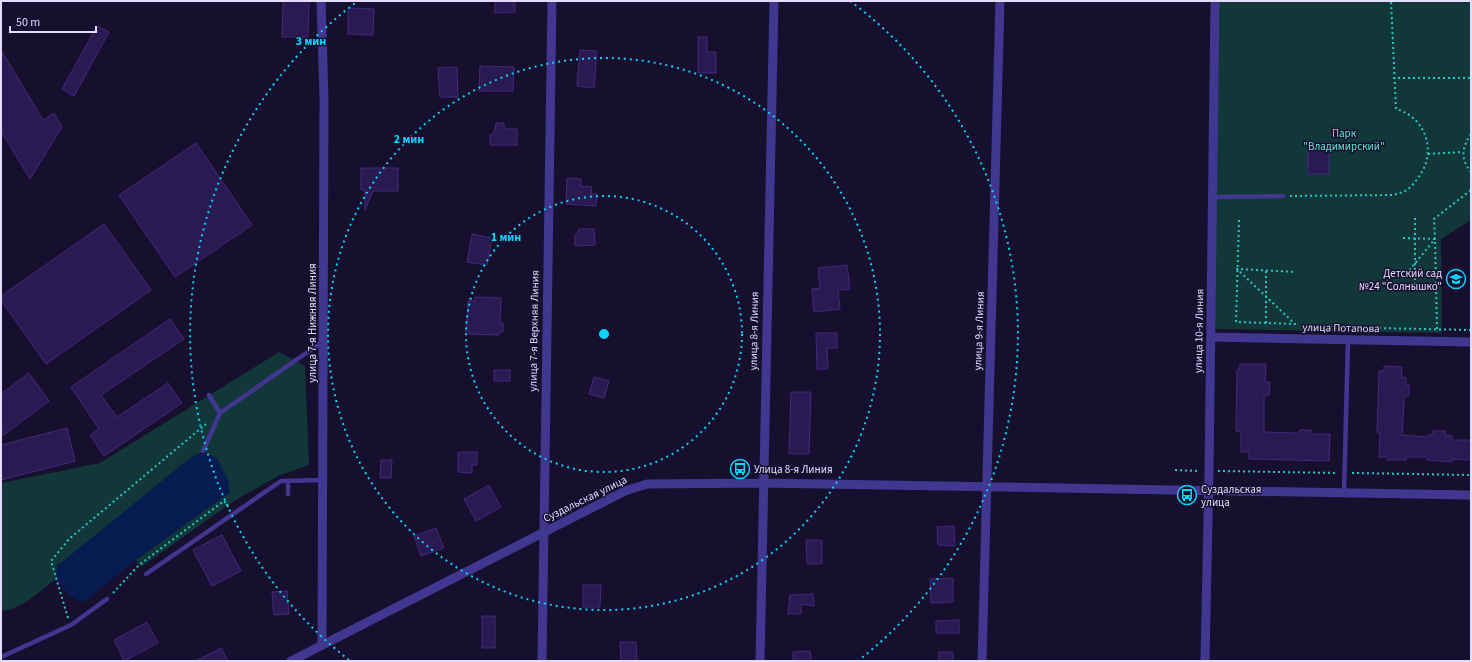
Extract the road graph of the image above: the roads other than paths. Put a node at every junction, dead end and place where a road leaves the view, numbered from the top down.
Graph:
1 (320, 1) edge
2 (552, 1) edge
3 (774, 1) edge
4 (1000, 1) edge
5 (1215, 1) edge
6 (1283, 196) road end
7 (1212, 197) junction
8 (1211, 337) junction
9 (1348, 340) junction
10 (324, 341) junction
11 (1471, 342) edge
12 (208, 396) dead end
13 (220, 413) junction
14 (203, 452) dead end
15 (323, 480) junction
16 (288, 481) junction
17 (763, 483) junction
18 (987, 488) junction
19 (1209, 490) junction
20 (1344, 493) junction
21 (288, 494) dead end
22 (1471, 495) edge
23 (543, 533) junction
24 (146, 574) dead end
25 (107, 599) road end
26 (322, 645) junction
27 (1, 657) edge
28 (291, 661) edge
29 (542, 661) edge
30 (760, 661) edge
31 (982, 661) edge
32 (1205, 661) edge

1 - 10 street, улица 7-я Нижняя Линия
2 - 23 street, улица 7-я Верхняя Линия
3 - 17 street, улица 8-я Линия
4 - 18 street, улица 9-я Линия
5 - 7 street, улица 10-я Линия
6 - 7 lane
7 - 8 street, улица 10-я Линия
8 - 9 street, улица Потапова
8 - 19 street, улица 10-я Линия
9 - 11 street, улица Потапова
9 - 20 lane
10 - 13 lane
10 - 15 street, улица 7-я Нижняя Линия
12 - 13 lane
13 - 14 lane
15 - 16 lane
15 - 26 street, улица 7-я Нижняя Линия
16 - 21 lane
16 - 24 lane
17 - 18 street, Суздальская улица
17 - 23 street, Суздальская улица
17 - 30 street, улица 8-я Линия
18 - 19 street, Суздальская улица
18 - 31 street, улица 9-я Линия
19 - 20 street, Суздальская улица
19 - 32 street, улица 10-я Линия
20 - 22 street, Суздальская улица
23 - 26 street, Суздальская улица
23 - 29 street, улица 7-я Верхняя Линия
25 - 27 lane
26 - 28 street, Суздальская улица

